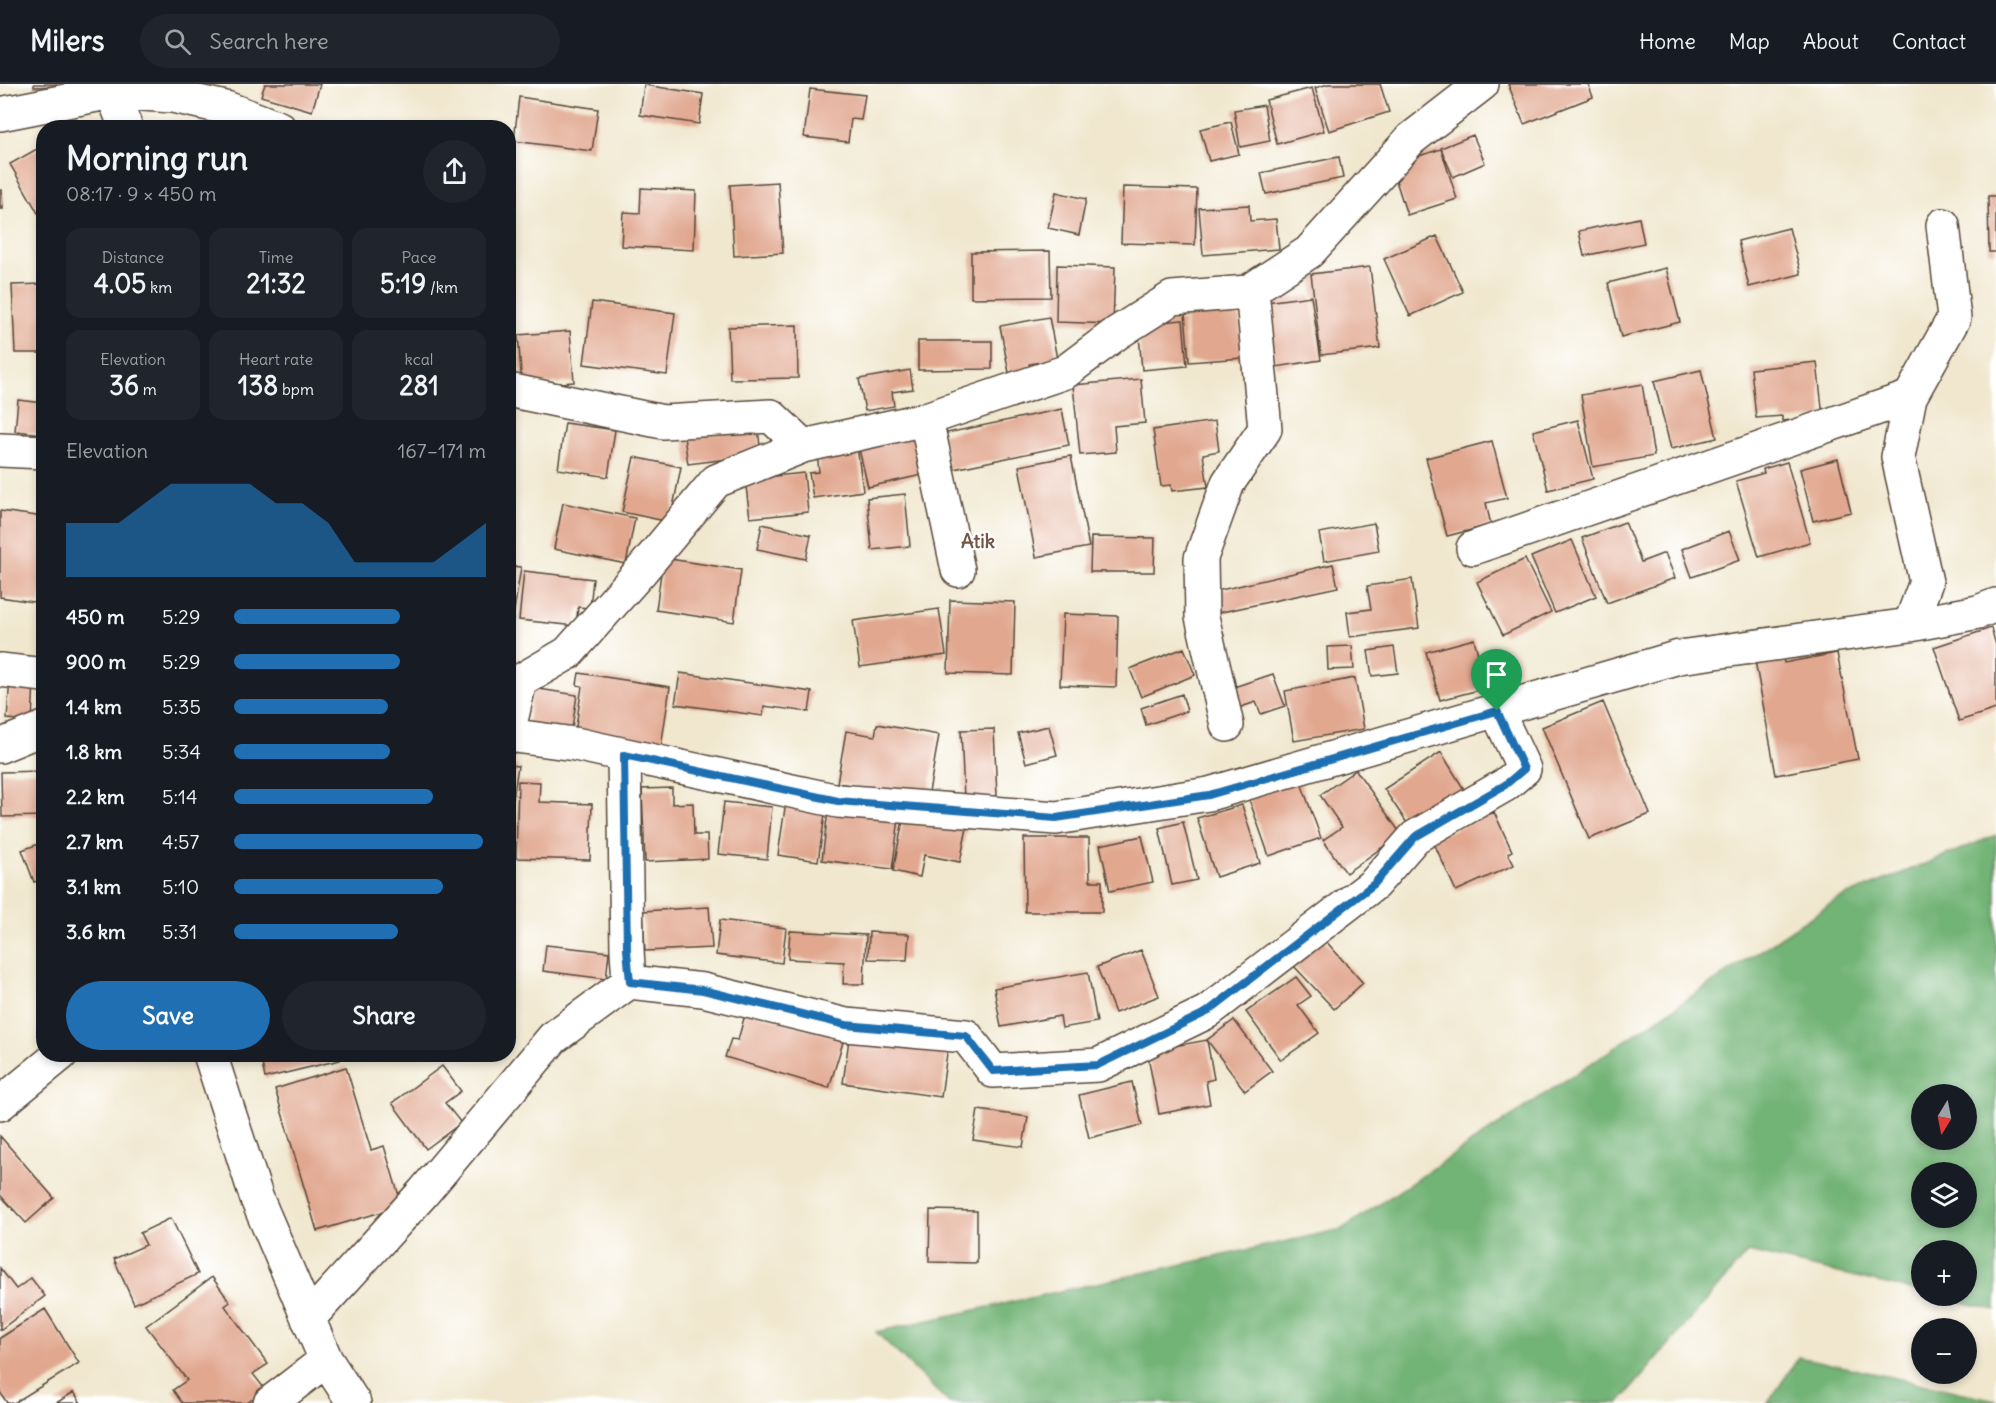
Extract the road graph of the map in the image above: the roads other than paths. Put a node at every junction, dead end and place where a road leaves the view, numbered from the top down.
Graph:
1 (1482, 84) edge
2 (112, 92) junction
3 (0, 114) edge
4 (123, 120) edge
5 (258, 120) edge
6 (1943, 225) dead end
7 (1252, 289) junction
8 (516, 392) edge
9 (1910, 397) junction
10 (926, 419) junction
11 (803, 446) junction
12 (0, 450) edge
13 (36, 452) edge
14 (1473, 548) dead end
15 (958, 570) dead end
16 (1996, 605) edge
17 (1910, 625) junction
18 (0, 670) edge
19 (36, 674) edge
20 (516, 699) edge
21 (1497, 711) junction
22 (1227, 725) dead end
23 (36, 731) edge
24 (516, 736) edge
25 (0, 746) edge
26 (624, 755) junction
27 (630, 982) junction
28 (51, 1062) edge
29 (213, 1062) edge
30 (0, 1104) edge
31 (308, 1319) junction
32 (326, 1360) junction
33 (270, 1403) edge
34 (354, 1403) edge

1 - 7 street
2 - 3 street
2 - 4 street
2 - 5 street
6 - 9 street
7 - 10 street
7 - 22 street
8 - 11 street
9 - 14 street
9 - 17 street
10 - 11 street
10 - 15 street
11 - 20 street
12 - 13 street
16 - 17 street
17 - 21 street
18 - 19 street
21 - 26 street
21 - 27 street
23 - 25 street
24 - 26 street
26 - 27 street
27 - 31 street
28 - 30 street
29 - 31 street
31 - 32 street
32 - 33 street
32 - 34 street

